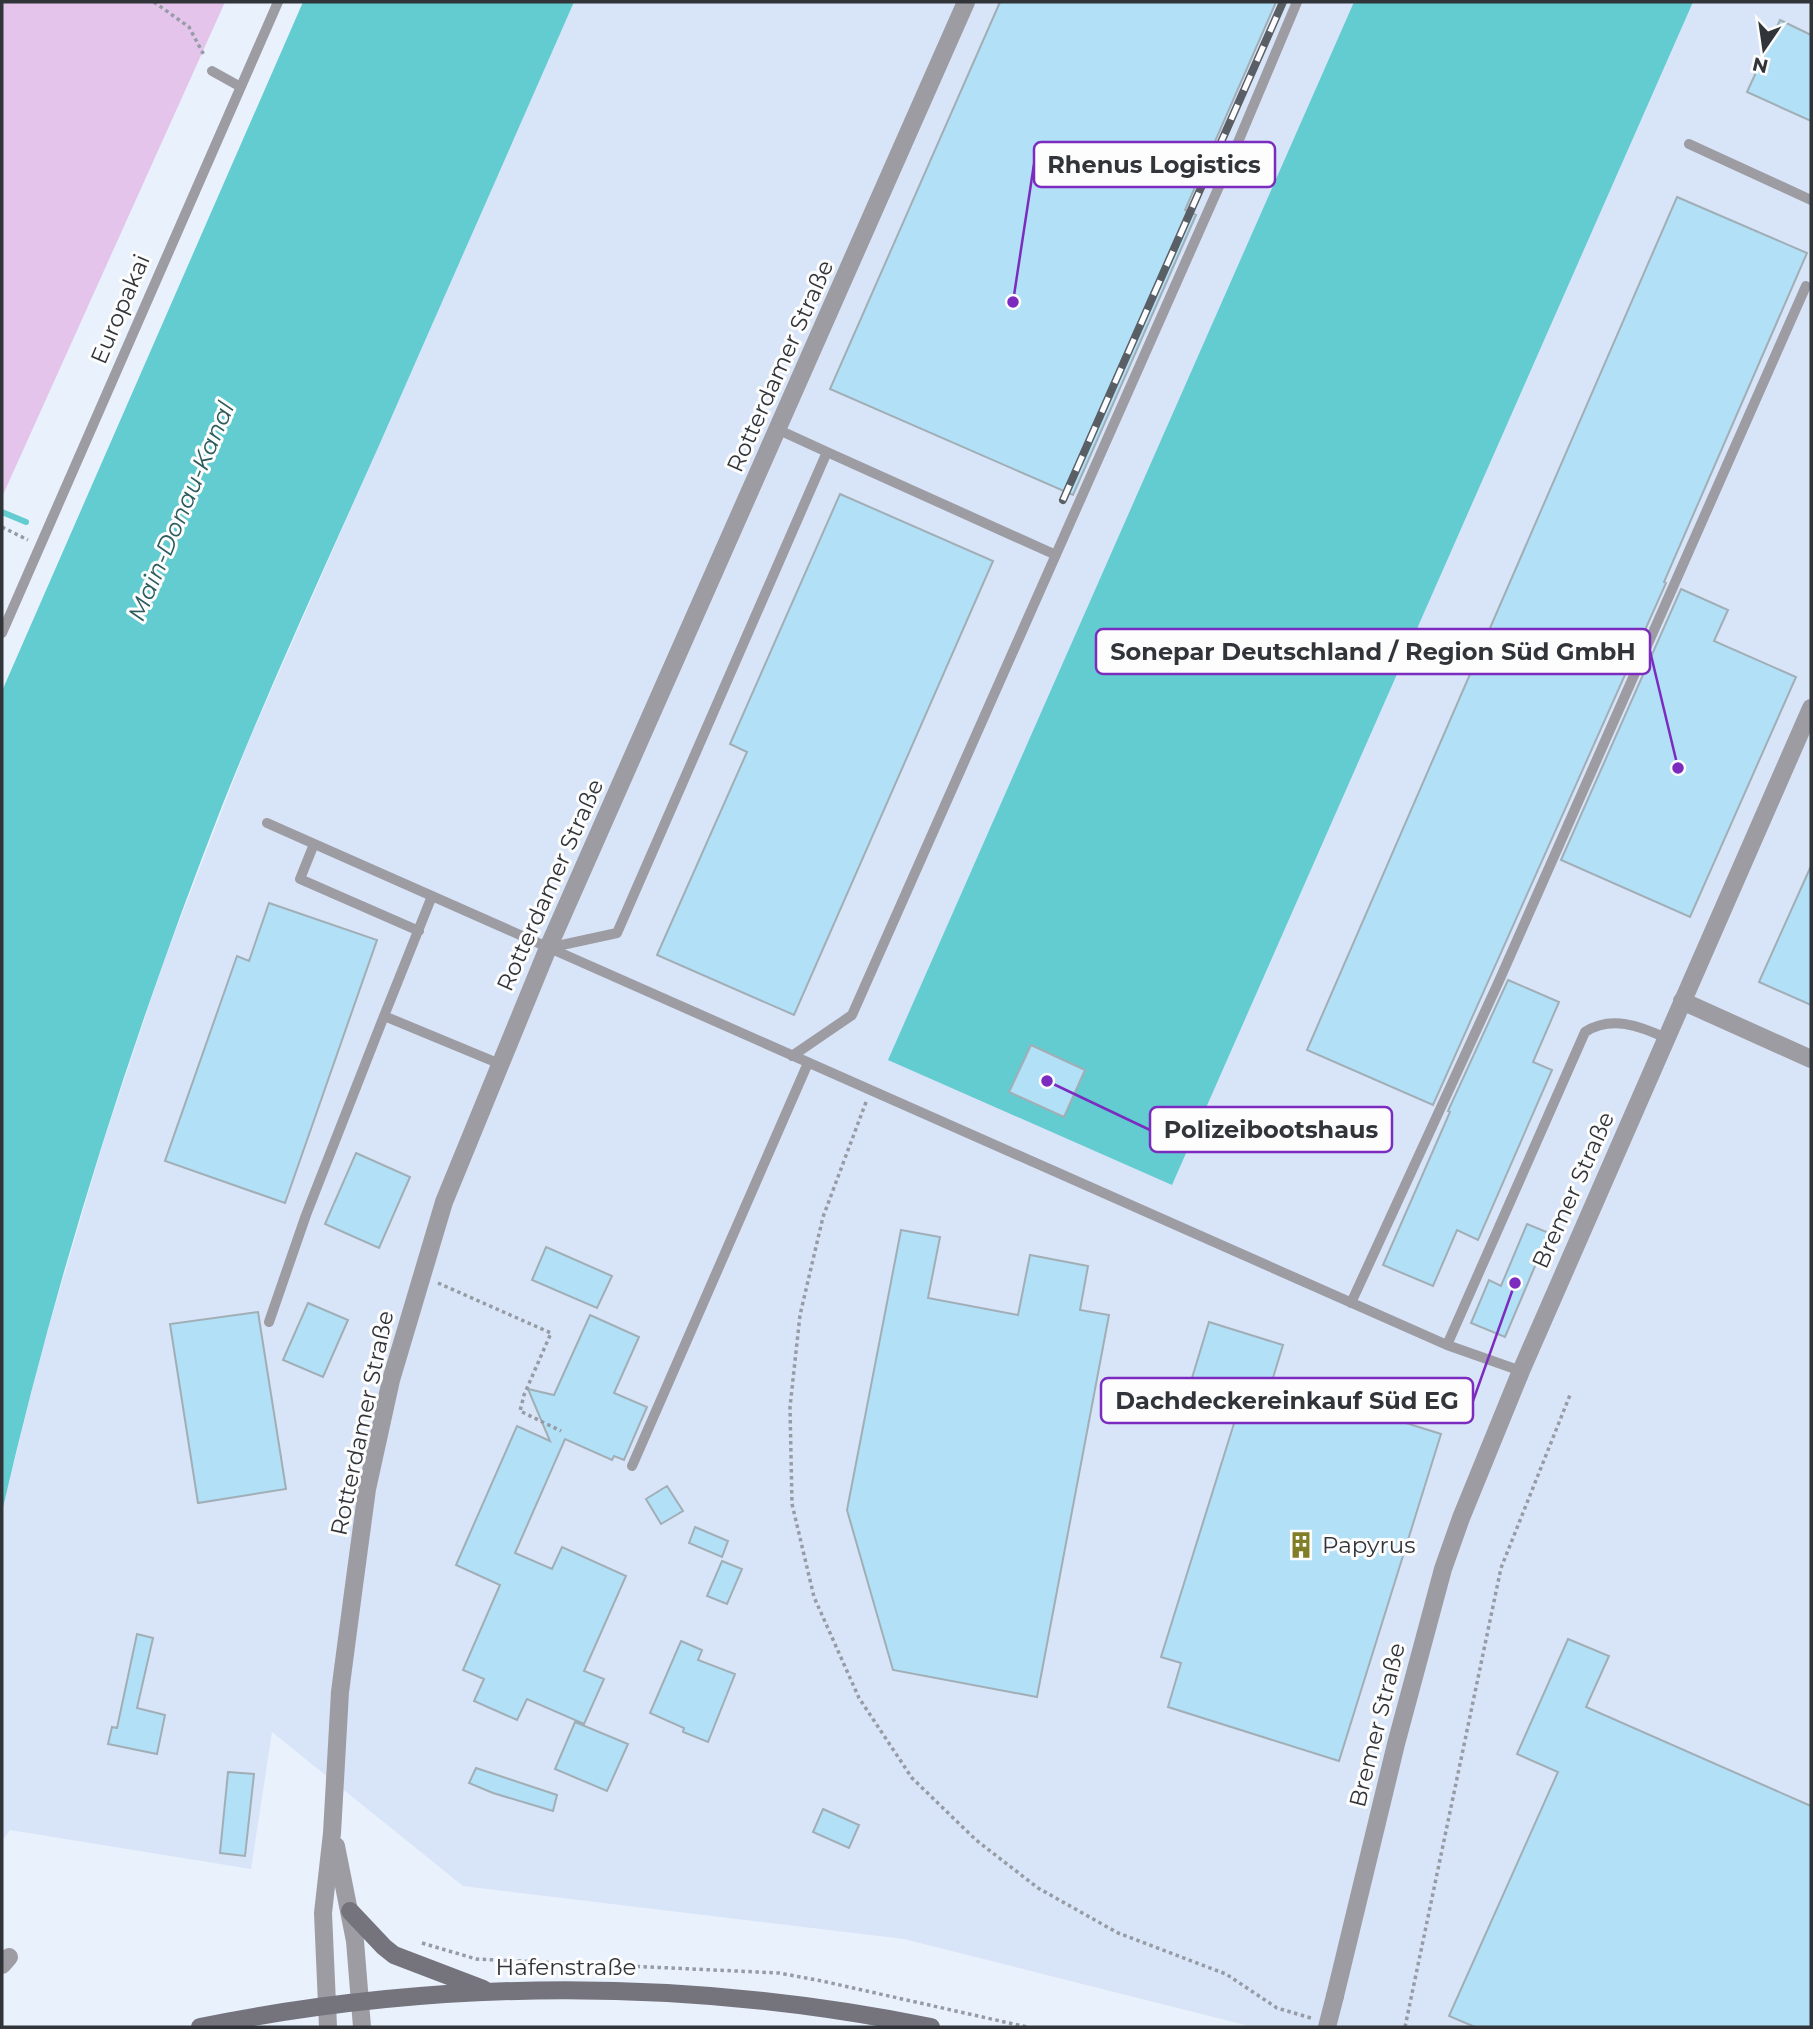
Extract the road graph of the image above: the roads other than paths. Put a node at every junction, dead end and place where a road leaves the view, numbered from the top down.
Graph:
1 (278, 2) edge
2 (966, 2) edge
3 (1297, 2) edge
4 (212, 71) road end
5 (239, 86) junction
6 (1689, 144) dead end
7 (1811, 200) edge
8 (1806, 286) dead end
9 (779, 430) junction
10 (827, 452) junction
11 (1056, 555) junction
12 (2, 633) edge
13 (1811, 708) edge
14 (267, 823) dead end
15 (314, 844) junction
16 (432, 896) junction
17 (419, 931) junction
18 (548, 948) junction
19 (1682, 1001) junction
20 (384, 1016) junction
21 (1666, 1038) junction
22 (792, 1056) junction
23 (1811, 1059) edge
24 (808, 1063) junction
25 (500, 1064) junction
26 (1351, 1303) junction
27 (269, 1322) dead end
28 (1447, 1345) junction
29 (1521, 1371) junction
30 (632, 1466) dead end
31 (332, 1833) junction
32 (350, 1911) junction
33 (489, 1991) junction
34 (360, 2001) junction
35 (326, 2006) junction
36 (1322, 2023) edge
37 (201, 2027) edge
38 (328, 2027) edge
39 (362, 2027) edge
40 (931, 2027) edge

1 - 5 lane, Europakai
2 - 9 street, Rotterdamer Straße
3 - 11 lane
4 - 5 lane
5 - 12 lane, Europakai
6 - 7 lane
8 - 26 lane
9 - 10 lane
9 - 18 street, Rotterdamer Straße
10 - 11 lane
10 - 18 lane
11 - 22 lane
13 - 19 street, Bremer Straße
14 - 15 lane
15 - 16 lane
15 - 17 lane
16 - 17 lane
16 - 18 lane
17 - 20 lane
18 - 22 lane
18 - 25 street, Rotterdamer Straße
19 - 21 street, Bremer Straße
19 - 23 street
20 - 25 lane
20 - 27 lane
21 - 28 lane
21 - 29 street, Bremer Straße
22 - 24 lane
24 - 26 lane
24 - 30 lane
25 - 31 street, Rotterdamer Straße
26 - 28 lane
28 - 29 lane
29 - 36 street, Bremer Straße, bridge
31 - 32 street, Rotterdamer Straße
31 - 35 street, Rotterdamer Straße
32 - 33 main road
32 - 34 street, Rotterdamer Straße
33 - 34 main road, Hafenstraße
33 - 40 main road, Hafenstraße
34 - 35 main road, Hafenstraße
34 - 39 street, Rotterdamer Straße
35 - 37 main road, Hafenstraße
35 - 38 street, Rotterdamer Straße

